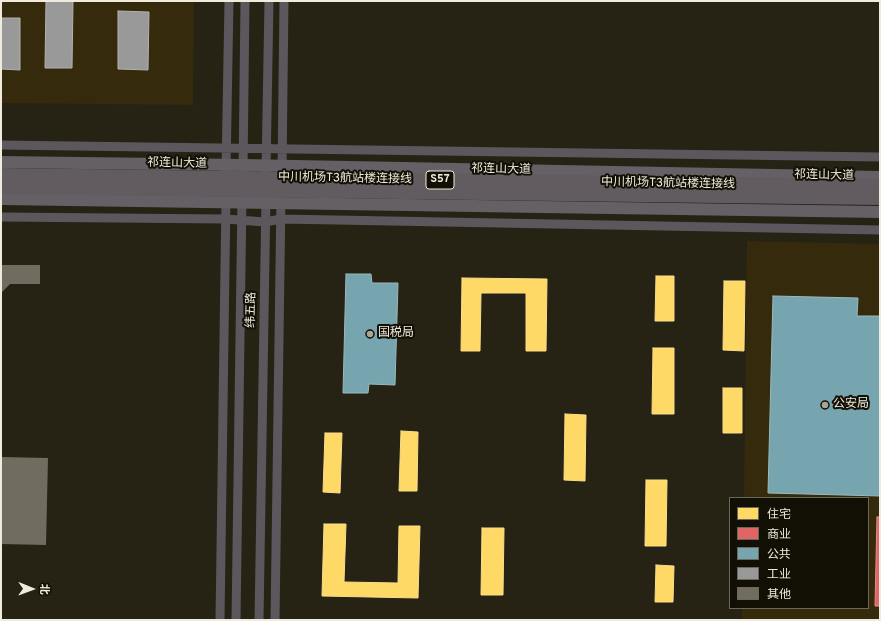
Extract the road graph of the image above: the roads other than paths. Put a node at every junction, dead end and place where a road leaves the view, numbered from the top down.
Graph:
1 (229, 1) edge
2 (245, 1) edge
3 (269, 1) edge
4 (284, 1) edge
5 (1, 145) edge
6 (227, 148) junction
7 (243, 148) junction
8 (266, 148) junction
9 (282, 149) junction
10 (880, 157) edge
11 (1, 162) edge
12 (226, 165) junction
13 (243, 165) junction
14 (266, 165) junction
15 (282, 166) junction
16 (1, 174) edge
17 (880, 177) edge
18 (880, 186) edge
19 (1, 187) edge
20 (880, 198) edge
21 (1, 199) edge
22 (226, 202) junction
23 (242, 202) junction
24 (266, 202) junction
25 (281, 203) junction
26 (880, 212) edge
27 (1, 217) edge
28 (226, 219) junction
29 (242, 219) junction
30 (281, 219) junction
31 (265, 222) junction
32 (880, 230) edge
33 (220, 620) edge
34 (236, 620) edge
35 (259, 620) edge
36 (275, 620) edge

1 - 6 street
2 - 7 street, 纬五路
3 - 8 street, 纬五路
4 - 9 street
5 - 6 street
6 - 7 street
6 - 12 street
7 - 8 street
7 - 13 street, 纬五路
8 - 9 street
8 - 14 street, 纬五路
9 - 10 street
9 - 15 street
11 - 12 main road, 祁连山大道
12 - 13 main road, 祁连山大道
12 - 22 street
13 - 14 main road, 祁连山大道
13 - 23 street, 纬五路
14 - 15 main road, 祁连山大道
14 - 24 street, 纬五路
15 - 17 main road, 祁连山大道
15 - 25 street
16 - 18 highway, 中川机场T3航站楼连接线 / S57
19 - 20 highway, 中川机场T3航站楼连接线 / S57
21 - 22 main road
22 - 23 main road
22 - 28 street
23 - 24 main road
23 - 29 street, 纬五路
24 - 25 main road
24 - 31 street, 纬五路
25 - 26 main road
25 - 30 street
27 - 28 street
28 - 29 street
28 - 33 street
29 - 31 street
29 - 34 street, 纬五路
30 - 31 street
30 - 32 street
30 - 36 street
31 - 35 street, 纬五路

